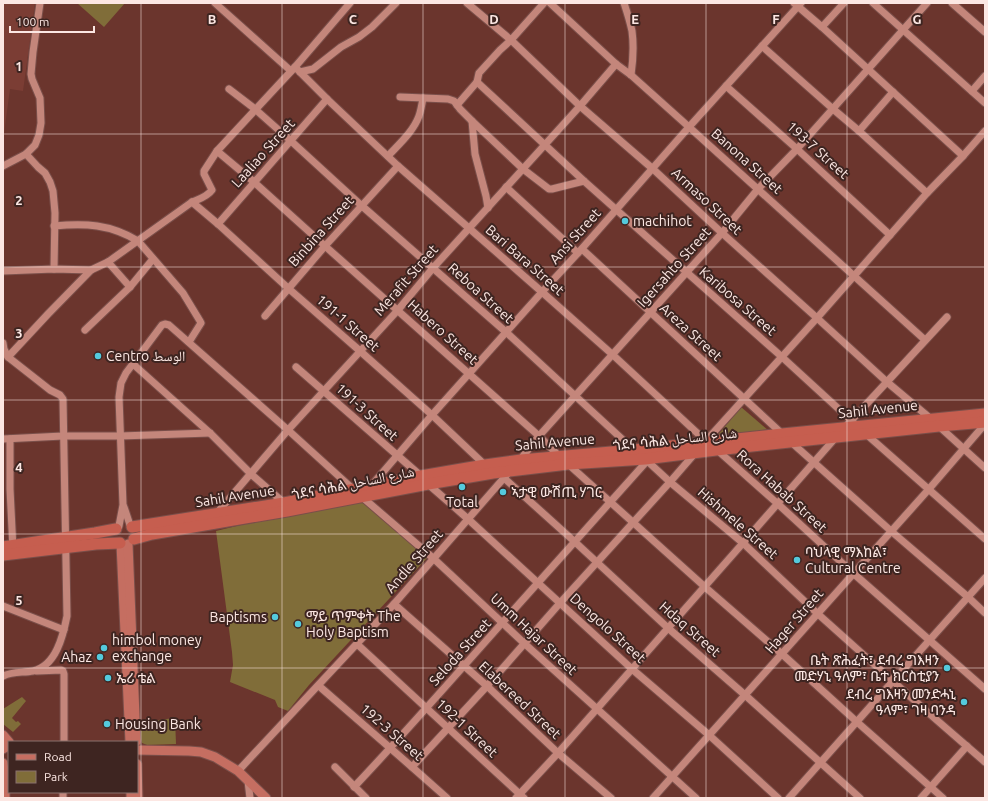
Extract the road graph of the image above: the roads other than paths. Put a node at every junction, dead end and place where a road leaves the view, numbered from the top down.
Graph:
1 (40, 3) edge
2 (350, 3) edge
3 (396, 3) edge
4 (467, 3) edge
5 (544, 3) edge
6 (550, 3) edge
7 (624, 3) edge
8 (844, 3) edge
9 (873, 3) edge
10 (927, 3) edge
11 (952, 3) edge
12 (219, 4) edge
13 (798, 4) edge
14 (822, 27) junction
15 (903, 30) junction
16 (985, 32) edge
17 (512, 40) junction
18 (762, 46) junction
19 (616, 64) junction
20 (868, 69) junction
21 (296, 70) junction
22 (631, 75) junction
23 (985, 76) edge
24 (477, 82) junction
25 (726, 86) junction
26 (229, 90) dead end
27 (972, 91) junction
28 (893, 92) junction
29 (400, 96) dead end
30 (423, 98) junction
31 (327, 99) junction
32 (985, 103) edge
33 (457, 105) junction
34 (580, 106) junction
35 (255, 109) junction
36 (833, 109) junction
37 (472, 121) junction
38 (689, 127) junction
39 (859, 131) junction
40 (985, 131) edge
41 (291, 141) junction
42 (545, 145) junction
43 (797, 149) junction
44 (217, 151) junction
45 (26, 154) junction
46 (388, 156) junction
47 (963, 156) junction
48 (3, 166) edge
49 (398, 166) junction
50 (523, 169) junction
51 (653, 169) junction
52 (584, 181) junction
53 (254, 182) junction
54 (506, 187) junction
55 (758, 190) junction
56 (927, 193) junction
57 (192, 202) junction
58 (362, 206) junction
59 (488, 208) junction
60 (616, 209) junction
61 (218, 224) junction
62 (54, 226) junction
63 (469, 228) junction
64 (722, 232) junction
65 (890, 235) junction
66 (138, 241) junction
67 (325, 246) junction
68 (580, 251) junction
69 (153, 259) junction
70 (108, 262) junction
71 (433, 268) junction
72 (54, 269) junction
73 (91, 270) junction
74 (3, 271) edge
75 (686, 272) junction
76 (853, 276) junction
77 (130, 287) junction
78 (288, 288) junction
79 (542, 292) junction
80 (398, 310) junction
81 (650, 313) junction
82 (265, 316) dead end
83 (947, 317) dead end
84 (817, 318) junction
85 (85, 330) dead end
86 (506, 332) junction
87 (925, 340) junction
88 (189, 342) junction
89 (3, 343) edge
90 (360, 351) junction
91 (613, 355) junction
92 (8, 357) junction
93 (782, 357) junction
94 (133, 364) junction
95 (296, 367) dead end
96 (469, 373) junction
97 (888, 382) junction
98 (323, 391) junction
99 (575, 396) junction
100 (745, 398) junction
101 (985, 414) edge
102 (432, 415) junction
103 (935, 422) junction
104 (985, 423) edge
105 (851, 425) junction
106 (288, 430) junction
107 (210, 433) junction
108 (782, 434) junction
109 (866, 434) junction
110 (63, 436) junction
111 (120, 436) junction
112 (539, 436) junction
113 (836, 437) junction
114 (7, 439) edge
115 (705, 442) junction
116 (791, 442) junction
117 (634, 450) junction
118 (716, 450) junction
119 (964, 450) junction
120 (696, 452) junction
121 (397, 456) junction
122 (559, 456) junction
123 (521, 460) junction
124 (646, 460) junction
125 (814, 462) junction
126 (568, 464) junction
127 (985, 468) edge
128 (489, 469) junction
129 (251, 474) junction
130 (507, 475) junction
131 (424, 480) junction
132 (670, 482) junction
133 (370, 486) junction
134 (929, 489) junction
135 (358, 493) junction
136 (611, 502) junction
137 (778, 504) junction
138 (123, 505) junction
139 (285, 507) junction
140 (216, 513) junction
141 (468, 519) junction
142 (633, 522) junction
143 (118, 528) junction
144 (891, 532) junction
145 (128, 537) junction
146 (985, 539) edge
147 (575, 542) junction
148 (66, 543) junction
149 (743, 543) junction
150 (8, 551) edge
151 (434, 558) junction
152 (597, 562) junction
153 (853, 573) junction
154 (985, 578) edge
155 (539, 584) junction
156 (705, 587) junction
157 (968, 597) junction
158 (560, 603) junction
159 (394, 604) junction
160 (3, 606) edge
161 (985, 613) edge
162 (818, 614) junction
163 (502, 623) junction
164 (668, 628) junction
165 (64, 630) junction
166 (930, 640) junction
167 (357, 644) junction
168 (524, 644) junction
169 (782, 654) junction
170 (464, 666) junction
171 (632, 669) junction
172 (34, 671) junction
173 (3, 676) edge
174 (893, 681) junction
175 (319, 686) junction
176 (487, 686) junction
177 (985, 688) edge
178 (745, 695) junction
179 (426, 708) junction
180 (597, 709) junction
181 (857, 722) junction
182 (448, 728) junction
183 (708, 735) junction
184 (64, 741) edge
185 (130, 741) edge
186 (136, 741) edge
187 (967, 746) junction
188 (390, 748) junction
189 (138, 750) edge
190 (558, 753) junction
191 (3, 762) edge
192 (985, 762) edge
193 (821, 763) junction
194 (412, 766) junction
195 (335, 767) dead end
196 (238, 771) junction
197 (7, 775) edge
198 (672, 777) junction
199 (248, 781) junction
200 (354, 787) junction
201 (931, 787) junction
202 (520, 797) edge
203 (5, 798) edge
204 (250, 798) edge
205 (266, 798) edge
206 (366, 798) edge
207 (447, 798) edge
208 (610, 798) edge
209 (653, 798) edge
210 (696, 798) edge
211 (778, 798) edge
212 (789, 798) edge
213 (860, 798) edge
214 (921, 798) edge
215 (943, 798) edge

1 - 45 street
2 - 21 street
3 - 21 street
4 - 17 street, Armaso Street
5 - 17 street
6 - 19 street, Banona Street
7 - 22 street
8 - 14 street
9 - 15 street
10 - 15 street, Igersahto Street
11 - 16 street
12 - 21 street, Bari Bara Street
13 - 14 street
13 - 18 street, Ansi Street
14 - 20 street
15 - 20 street, Igersahto Street
15 - 27 street
17 - 24 street
17 - 34 street, Armaso Street
18 - 25 street, Ansi Street
18 - 36 street
19 - 22 street, Banona Street
19 - 34 street, Merafit Street
20 - 28 street
20 - 36 street, Igersahto Street
21 - 31 street, Bari Bara Street
21 - 35 street
22 - 38 street, Banona Street
23 - 27 street
24 - 33 street
24 - 42 street, Karibosa Street
25 - 38 street, Ansi Street
25 - 43 street, 193-7 Street
26 - 35 street, Reboa Street
27 - 32 street
28 - 39 street
28 - 47 street
29 - 30 street
30 - 33 street
30 - 46 street
31 - 41 street, Laaliao Street
31 - 46 street, Bari Bara Street
33 - 37 street
34 - 42 street, Merafit Street
34 - 51 street, Armaso Street
35 - 41 street, Reboa Street
35 - 44 street
36 - 39 street
36 - 43 street, Igersahto Street
37 - 50 street
37 - 59 street
38 - 51 street, Ansi Street
38 - 55 street, Banona Street
39 - 56 street
40 - 47 street
41 - 53 street, Laaliao Street
41 - 58 street, Reboa Street
42 - 50 street, Merafit Street
42 - 52 street, Karibosa Street
43 - 55 street, Igersahto Street
43 - 65 street, 193-7 Street
44 - 53 street, Habero Street
44 - 57 street
45 - 48 street
45 - 62 street
46 - 49 street, Bari Bara Street
47 - 56 street
49 - 58 street, Binbina Street
49 - 63 street, Bari Bara Street
50 - 52 street
50 - 54 street, Merafit Street
51 - 60 street, Ansi Street
51 - 64 street, Armaso Street
52 - 60 street, Karibosa Street
53 - 61 street, Laaliao Street
53 - 67 street, Habero Street
54 - 59 street, Merafit Street
54 - 68 street, Areza Street
55 - 64 street, Igersahto Street
55 - 76 street, Banona Street
56 - 65 street
57 - 61 street, 191-1 Street
57 - 66 street
58 - 67 street, Binbina Street
58 - 71 street, Reboa Street
59 - 63 street, Merafit Street
60 - 68 street, Ansi Street
60 - 75 street, Karibosa Street
61 - 78 street, 191-1 Street
62 - 66 street
62 - 72 street
63 - 71 street, Merafit Street
63 - 79 street, Bari Bara Street
64 - 75 street, Igersahto Street
64 - 84 street, Armaso Street
65 - 76 street
66 - 69 street
66 - 70 street
67 - 78 street, Binbina Street
67 - 80 street, Habero Street
68 - 79 street, Ansi Street
68 - 81 street, Areza Street
69 - 77 street
69 - 88 street
70 - 73 street
70 - 77 street
71 - 80 street, Merafit Street
71 - 86 street, Reboa Street
72 - 73 street
72 - 74 street
73 - 92 street
75 - 81 street, Igersahto Street
75 - 93 street, Karibosa Street
76 - 84 street
76 - 87 street, Banona Street
77 - 85 street
78 - 82 street, Binbina Street
78 - 90 street, 191-1 Street
79 - 86 street, Ansi Street
79 - 91 street, Bari Bara Street
80 - 90 street, Merafit Street
80 - 96 street, Habero Street
81 - 91 street, Igersahto Street
81 - 100 street, Areza Street
83 - 87 street
84 - 93 street
84 - 97 street, Armaso Street
86 - 96 street, Ansi Street
86 - 99 street, Reboa Street
87 - 97 street
88 - 94 street, Umm Hajar Street
88 - 106 street, Umm Hajar Street
89 - 92 street
90 - 98 street, Merafit Street
90 - 102 street, 191-1 Street
91 - 99 street, Igersahto Street
91 - 115 street, Bari Bara Street
92 - 110 street
93 - 100 street
93 - 105 street, Karibosa Street
94 - 107 street
94 - 111 street
95 - 98 street, 191-3 Street
96 - 102 street, Ansi Street
96 - 112 street, Habero Street
97 - 103 street, Armaso Street
97 - 105 street
98 - 106 street, Merafit Street
98 - 121 street, 191-3 Street
99 - 112 street, Igersahto Street
99 - 117 street, Reboa Street
100 - 108 street, Areza Street
100 - 115 street
101 - 103 highway, Sahil Avenue
102 - 121 street, Ansi Street
102 - 128 street, 191-1 Street
103 - 104 highway, ጎደና ሳሕል شارع الساحل
103 - 105 highway, Sahil Avenue
103 - 109 highway, ጎደና ሳሕል شارع الساحل
103 - 119 street, Armaso Street
104 - 119 street, Hager Street
105 - 108 highway, Sahil Avenue
105 - 109 street, Karibosa Street
105 - 113 street
106 - 129 street, Merafit Street
106 - 135 street, Umm Hajar Street
107 - 111 street
107 - 129 street
108 - 115 highway, Sahil Avenue
108 - 116 street, Areza Street
109 - 113 highway, ጎደና ሳሕል شارع الساحل
109 - 134 street, Karibosa Street
110 - 111 street
110 - 114 street
110 - 148 street
111 - 138 street
112 - 122 street, Habero Street
112 - 123 street, Igersahto Street
113 - 116 highway, ጎደና ሳሕል شارع الساحل
113 - 125 street
114 - 150 street
115 - 117 highway, Sahil Avenue
115 - 118 street, Rora Habab Street
115 - 120 street
116 - 118 highway, ጎደና ሳሕል شارع الساحل
116 - 125 street, Areza Street
117 - 122 highway, Sahil Avenue
117 - 124 street, Hishmele Street
118 - 120 highway, ጎደና ሳሕል شارع الساحل
118 - 137 street, Rora Habab Street
119 - 127 street, Armaso Street
119 - 134 street, Hager Street
120 - 124 highway, ጎደና ሳሕል شارع الساحل
120 - 132 street
121 - 131 street, 191-3 Street
121 - 133 street, Ansi Street
122 - 123 highway, Sahil Avenue
122 - 126 street, Habero Street
123 - 128 highway, Sahil Avenue
123 - 130 street, Igersahto Street
124 - 126 highway, ጎደና ሳሕል شارع الساحل
124 - 132 street, Hishmele Street
124 - 136 street, Seloda Street
125 - 137 street
125 - 144 street, Areza Street
126 - 130 highway, ጎደና ሳሕል شارع الساحل
126 - 136 street, Habero Street
128 - 130 highway, ጎደና ሳሕል شارع الساحل
128 - 131 highway, ጎደና ሳሕል شارع الساحل
129 - 139 street
129 - 140 street, Merafit Street
130 - 141 street, Andle Street
130 - 147 street, Hdaq Street
131 - 133 highway
131 - 135 highway, ጎደና ሳሕል شارع الساحل
131 - 141 street, Dengolo Street
132 - 142 street
132 - 149 street, Hishmele Street
133 - 135 highway
134 - 144 street, Hager Street
134 - 146 street, Karibosa Street
135 - 139 highway, ጎደና ሳሕል شارع الساحل
135 - 151 street, Umm Hajar Street
136 - 142 street, Habero Street
136 - 147 street, Seloda Street
137 - 149 street
137 - 153 street, Rora Habab Street
138 - 143 street
138 - 145 street
139 - 140 highway, Sahil Avenue
139 - 145 highway, ጎደና ሳሕል شارع الساحل
140 - 145 highway, Sahil Avenue
141 - 151 street, Andle Street
141 - 155 street, Dengolo Street
142 - 152 street
142 - 156 street, Habero Street
143 - 145 highway
143 - 145 highway
143 - 148 highway
144 - 153 street, Hager Street
144 - 157 street, Areza Street
145 - 148 highway
145 - 185 main road
145 - 186 main road
147 - 152 street, Hdaq Street
147 - 155 street, Seloda Street
148 - 150 highway
148 - 165 street
149 - 156 street
149 - 162 street, Hishmele Street
151 - 159 street, Andle Street
151 - 163 street, Umm Hajar Street
152 - 158 street
152 - 164 street, Hdaq Street
153 - 162 street, Hager Street
153 - 166 street, Rora Habab Street
154 - 157 street
155 - 158 street, Dengolo Street
155 - 163 street, Seloda Street
156 - 164 street
156 - 169 street, Habero Street
157 - 161 street, Areza Street
157 - 166 street
158 - 168 street
158 - 171 street, Dengolo Street
159 - 167 street, Andle Street
159 - 170 street, Elabereed Street
160 - 165 street
162 - 169 street, Hager Street
162 - 174 street, Hishmele Street
163 - 168 street, Umm Hajar Street
163 - 170 street, Seloda Street
164 - 171 street
164 - 178 street, Hdaq Street
165 - 172 street
166 - 174 street
166 - 177 street, Rora Habab Street
167 - 175 street, Andle Street
167 - 179 street, 192-1 Street
168 - 176 street
168 - 180 street, Umm Hajar Street
169 - 178 street, Hager Street
169 - 181 street, Habero Street
170 - 176 street, Elabereed Street
170 - 179 street, Seloda Street
171 - 180 street
171 - 183 street, Dengolo Street
172 - 173 street
172 - 184 street
174 - 181 street
174 - 187 street, Hishmele Street
175 - 188 street, 192-3 Street
175 - 196 street, Andle Street
176 - 182 street
176 - 190 street, Elabereed Street
178 - 183 street, Hager Street
178 - 193 street, Hdaq Street
179 - 182 street, 192-1 Street
179 - 188 street, Seloda Street
180 - 190 street
180 - 198 street, Umm Hajar Street
181 - 193 street
181 - 201 street, Habero Street
182 - 194 street
182 - 202 street, 192-1 Street
183 - 198 street, Hager Street
183 - 211 street, Dengolo Street
187 - 192 street, Hishmele Street
187 - 201 street
188 - 194 street, 192-3 Street
188 - 200 street, Seloda Street
189 - 196 main road
190 - 202 street
190 - 208 street, Elabereed Street
191 - 197 main road
193 - 212 street
193 - 213 street, Hdaq Street
194 - 207 street, 192-3 Street
195 - 200 street
196 - 199 main road
197 - 203 main road
198 - 209 street, Hager Street
198 - 210 street, Umm Hajar Street
199 - 204 street
199 - 205 main road
200 - 206 street
201 - 214 street
201 - 215 street, Habero Street

